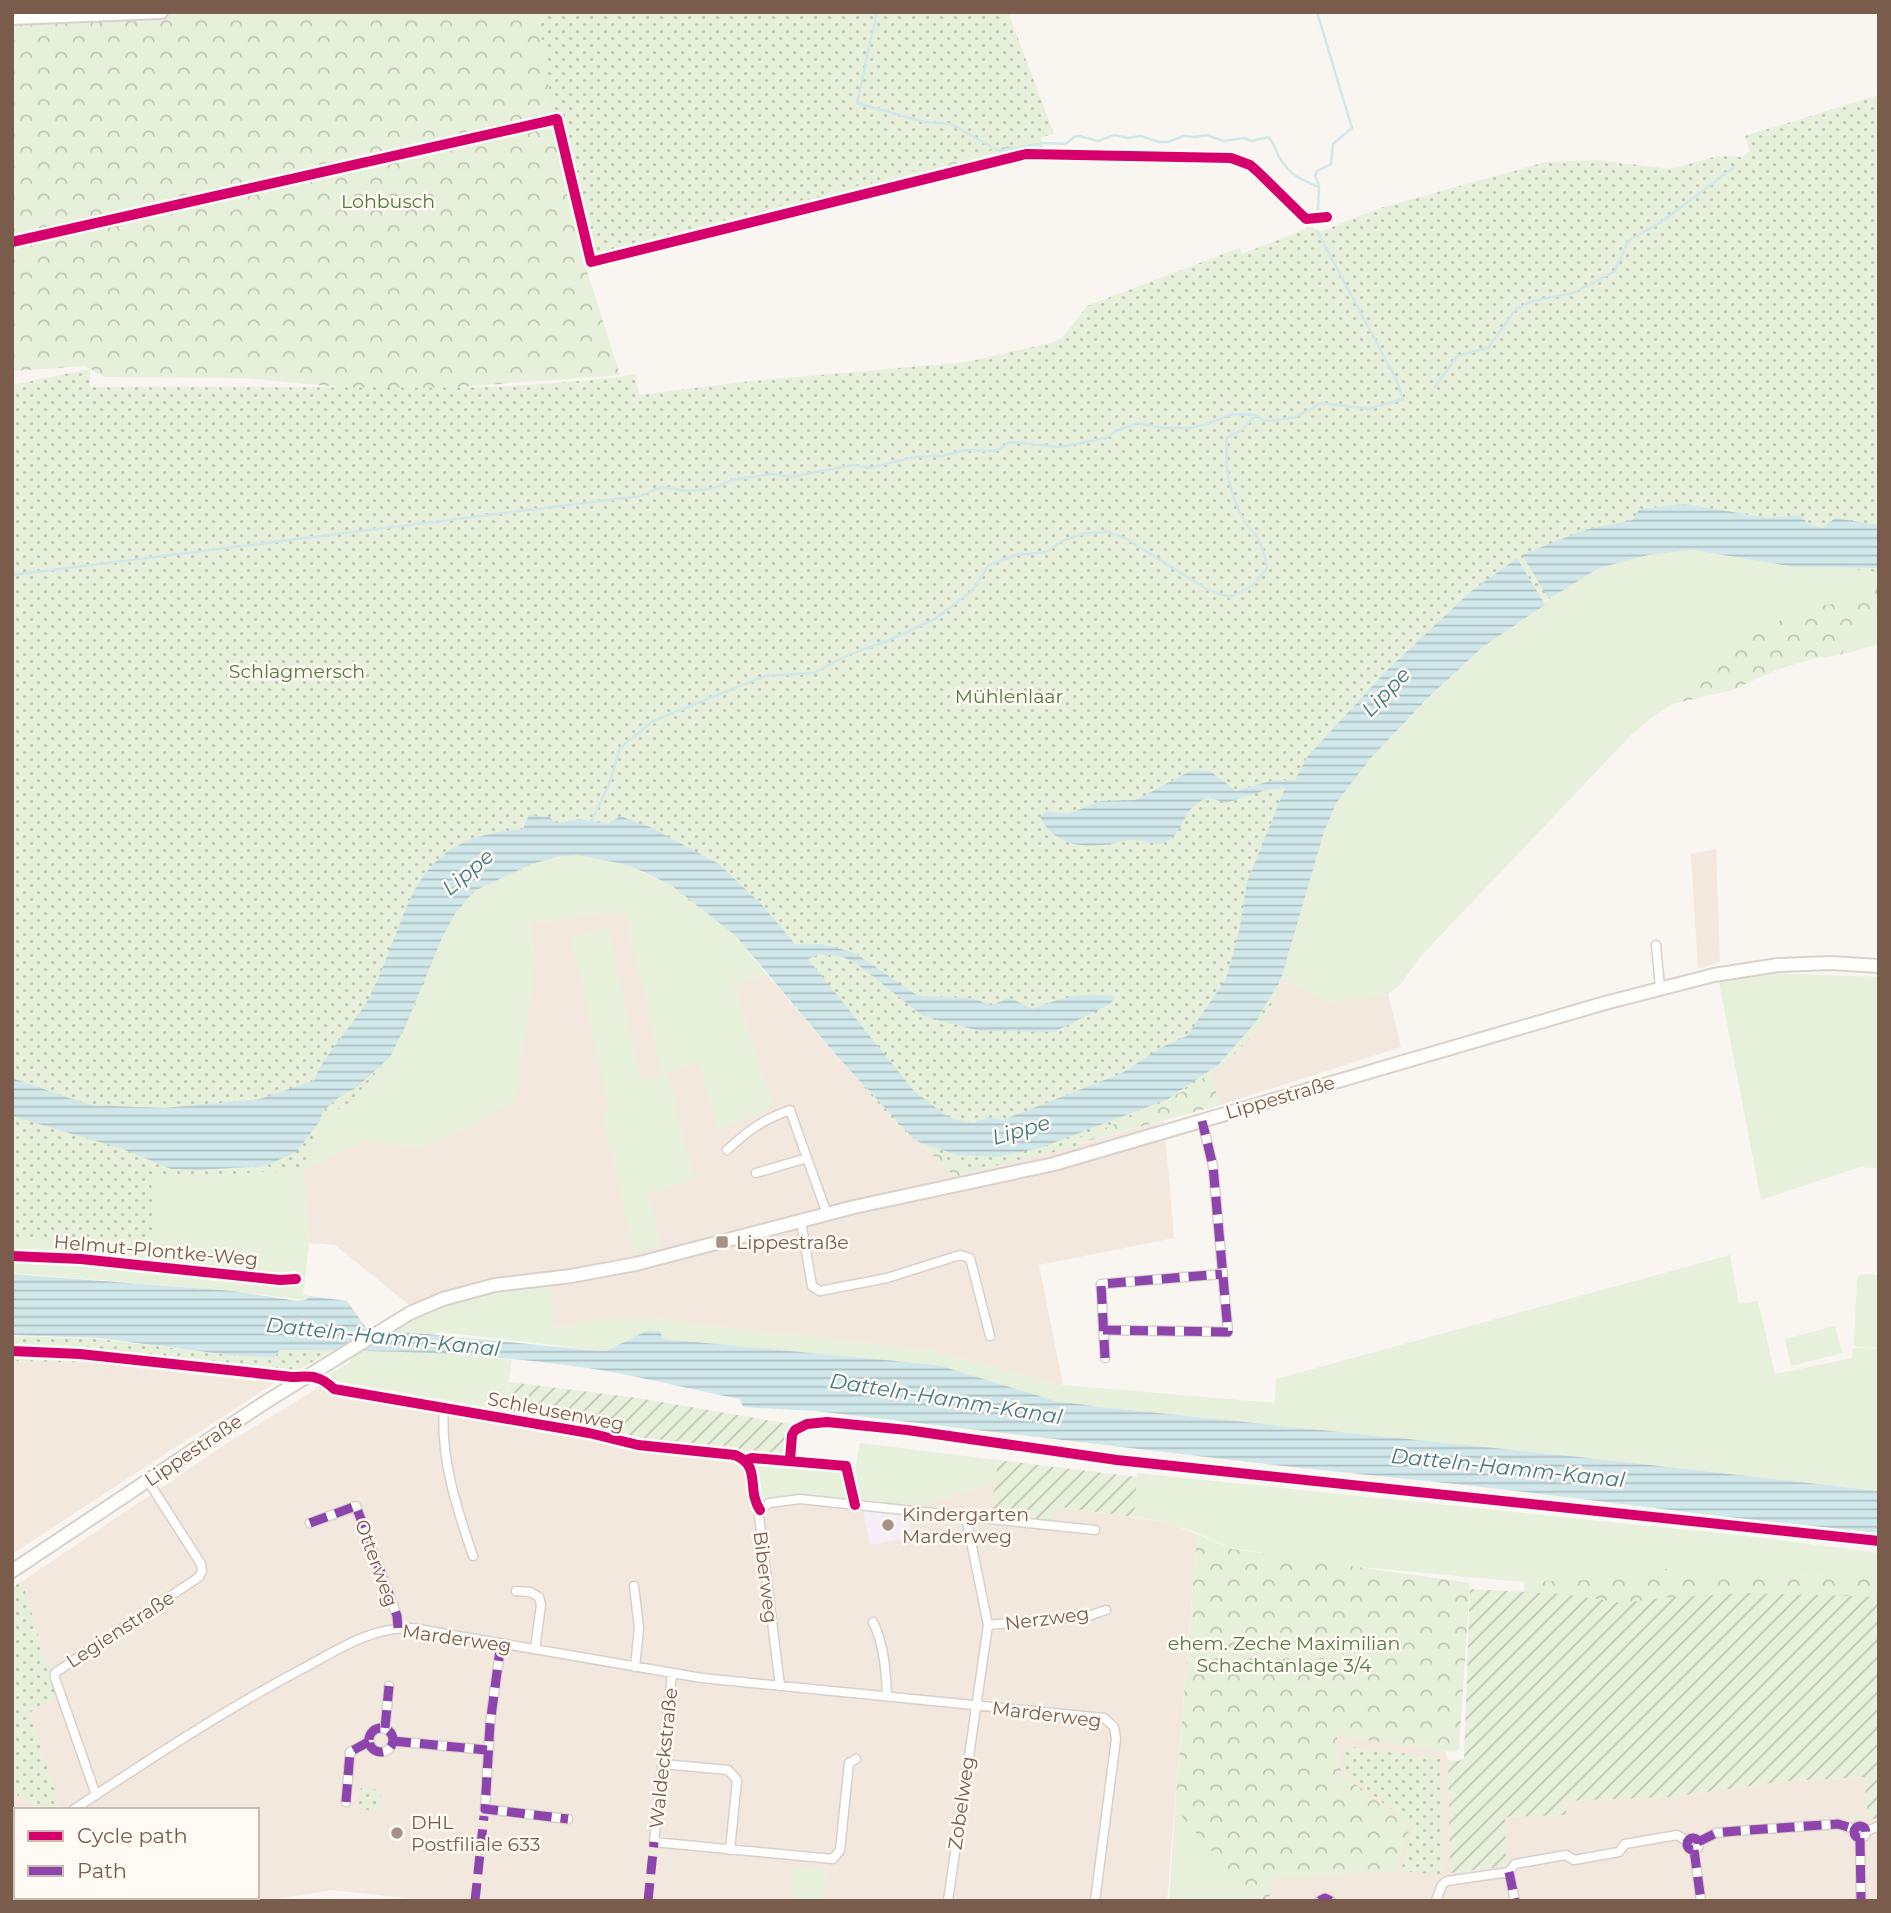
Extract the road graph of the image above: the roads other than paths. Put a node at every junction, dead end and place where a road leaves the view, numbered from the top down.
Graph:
1 (161, 12) edge
2 (12, 18) edge
3 (1656, 945) dead end
4 (1879, 966) edge
5 (1660, 987) junction
6 (1202, 1121) junction
7 (727, 1150) dead end
8 (807, 1158) junction
9 (756, 1173) dead end
10 (827, 1214) junction
11 (801, 1221) junction
12 (1223, 1273) junction
13 (1103, 1330) junction
14 (990, 1336) dead end
15 (1105, 1357) dead end
16 (310, 1377) junction
17 (444, 1408) junction
18 (148, 1481) junction
19 (760, 1510) junction
20 (965, 1517) junction
21 (310, 1522) dead end
22 (1095, 1530) dead end
23 (472, 1556) dead end
24 (12, 1571) edge
25 (634, 1586) dead end
26 (516, 1591) dead end
27 (1106, 1610) dead end
28 (873, 1622) dead end
29 (988, 1625) junction
30 (398, 1628) junction
31 (501, 1643) junction
32 (535, 1649) junction
33 (635, 1667) junction
34 (672, 1674) junction
35 (389, 1686) dead end
36 (780, 1686) junction
37 (887, 1696) junction
38 (975, 1705) junction
39 (385, 1728) junction
40 (370, 1741) junction
41 (393, 1741) junction
42 (487, 1751) junction
43 (856, 1759) dead end
44 (663, 1764) junction
45 (96, 1795) junction
46 (346, 1802) dead end
47 (76, 1808) edge
48 (568, 1819) dead end
49 (1879, 1826) edge
50 (1863, 1834) junction
51 (1696, 1846) junction
52 (730, 1850) junction
53 (1509, 1872) junction
54 (948, 1901) edge
55 (1095, 1901) edge
56 (1319, 1901) edge
57 (1331, 1901) edge
58 (1436, 1901) edge
59 (1515, 1901) edge
60 (1701, 1901) edge
61 (1861, 1901) edge

1 - 2 main road
3 - 5 street
4 - 5 main road, Lippestraße
5 - 6 main road, Lippestraße
6 - 10 main road, Lippestraße
6 - 12 street
7 - 8 street
8 - 9 street
8 - 10 street
10 - 11 main road, Lippestraße
11 - 14 street
11 - 16 main road, Lippestraße
12 - 13 street
12 - 13 street
13 - 15 street
16 - 17 street, Schleusenweg
16 - 18 main road, Lippestraße
17 - 19 street, Schleusenweg
17 - 23 street
18 - 24 main road, Lippestraße
18 - 45 street, Legienstraße
19 - 20 street, Biberweg
19 - 36 street, Biberweg
20 - 22 street, Biberweg
20 - 29 street
21 - 30 street, Otterweg
25 - 33 street
26 - 32 street
27 - 29 street, Nerzweg
28 - 37 street
29 - 38 street
30 - 31 street, Marderweg
30 - 45 street, Marderweg
31 - 32 street, Marderweg
31 - 42 street
32 - 33 street, Marderweg
33 - 34 street, Marderweg
34 - 36 street, Marderweg
34 - 44 street, Waldeckstraße
35 - 39 street
36 - 37 street, Marderweg
37 - 38 street, Marderweg
38 - 54 street, Zobelweg
38 - 55 street, Marderweg
39 - 40 street
39 - 41 street
40 - 41 street
40 - 46 street
41 - 42 street
42 - 48 street
43 - 52 street
44 - 52 street
44 - 52 street, Waldeckstraße
45 - 47 street, Marderweg
49 - 50 street
50 - 51 street
50 - 61 street
51 - 53 street
51 - 60 street
53 - 58 street
53 - 59 street
56 - 57 street

